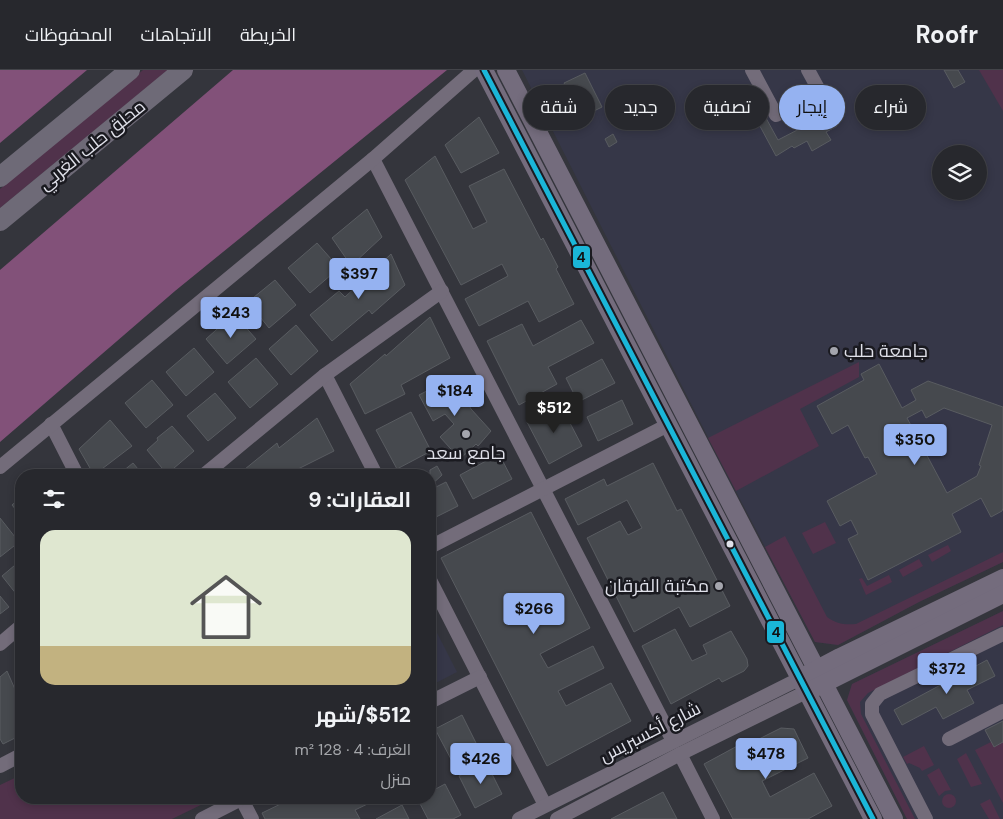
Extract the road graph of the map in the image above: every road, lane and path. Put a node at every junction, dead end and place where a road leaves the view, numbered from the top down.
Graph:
1 (130, 70) edge
2 (184, 70) edge
3 (474, 70) edge
4 (484, 70) edge
5 (506, 70) edge
6 (752, 70) edge
7 (808, 70) edge
8 (373, 159) junction
9 (0, 177) edge
10 (0, 221) edge
11 (442, 291) junction
12 (325, 375) junction
13 (51, 424) junction
14 (668, 425) junction
15 (0, 467) edge
16 (74, 469) edge
17 (219, 469) edge
18 (373, 469) edge
19 (543, 489) junction
20 (436, 544) edge
21 (1003, 578) edge
22 (436, 592) edge
23 (1003, 594) edge
24 (15, 631) edge
25 (1003, 634) edge
26 (0, 644) edge
27 (820, 676) junction
28 (480, 677) junction
29 (802, 686) junction
30 (436, 699) edge
31 (1003, 711) edge
32 (949, 740) dead end
33 (673, 741) junction
34 (680, 754) junction
35 (15, 758) edge
36 (0, 766) edge
37 (231, 804) edge
38 (245, 804) edge
39 (545, 805) junction
40 (202, 819) edge
41 (252, 819) edge
42 (519, 819) edge
43 (557, 819) edge
44 (713, 819) edge
45 (873, 819) edge
46 (894, 819) edge
47 (926, 819) edge

1 - 9 highway, محلق حلب الغربي
2 - 10 highway, محلق حلب الغربي
3 - 8 street
4 - 14 main road
5 - 27 main road
6 - 7 street
8 - 11 street
8 - 13 street
11 - 12 street
11 - 19 street
12 - 17 street
12 - 18 street
13 - 15 street
13 - 16 street
14 - 19 street
14 - 29 main road
19 - 20 street
19 - 33 street
21 - 27 main road
22 - 28 street
23 - 27 main road
24 - 26 street
25 - 47 street
27 - 29 main road
27 - 46 main road
28 - 30 street
28 - 39 street
29 - 33 street, شارع أكسبريس
29 - 34 street
29 - 45 main road
31 - 32 street
33 - 39 street, شارع أكسبريس
34 - 43 street
34 - 44 street
35 - 36 street
37 - 40 street
38 - 41 street
39 - 42 street, شارع أكسبريس

